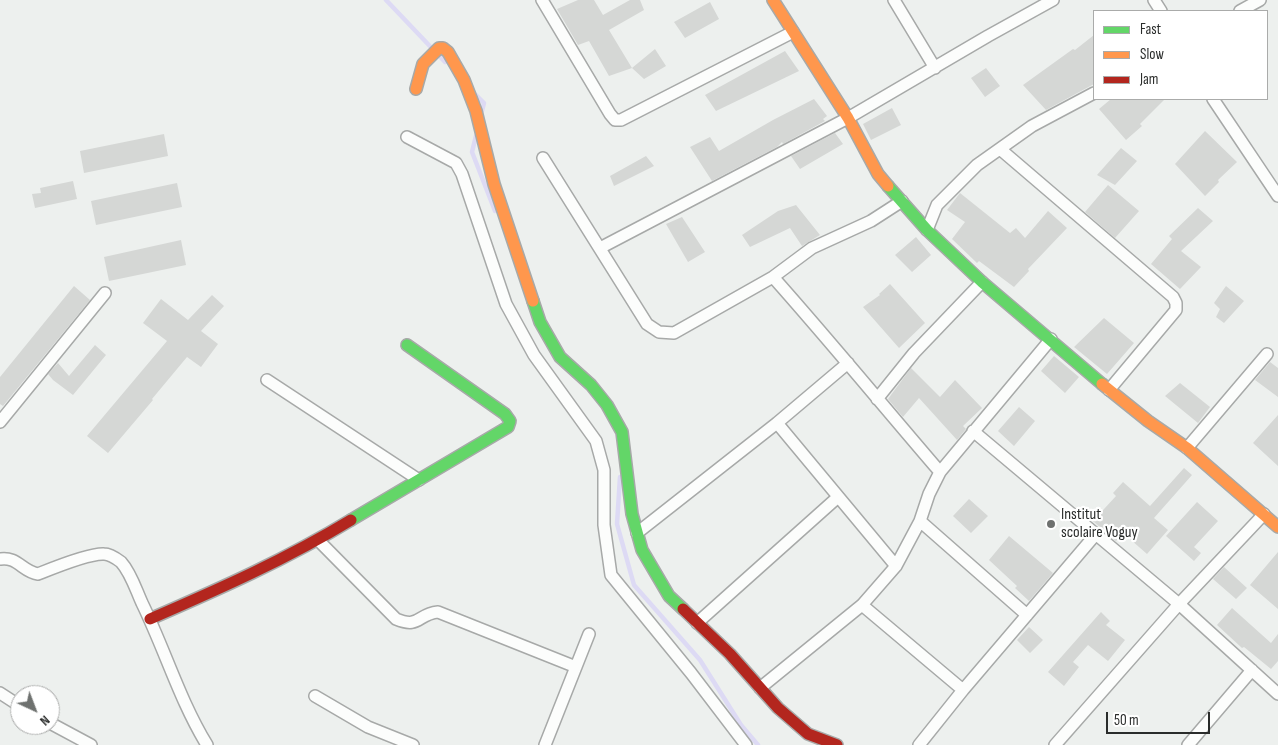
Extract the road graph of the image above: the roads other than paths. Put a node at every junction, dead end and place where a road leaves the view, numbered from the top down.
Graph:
1 (542, 0) edge
2 (773, 0) edge
3 (894, 0) edge
4 (1053, 0) edge
5 (1260, 0) edge
6 (1242, 10) edge
7 (793, 32) junction
8 (935, 68) junction
9 (416, 89) dead end
10 (1093, 93) edge
11 (1214, 100) edge
12 (848, 118) junction
13 (407, 137) dead end
14 (1000, 149) junction
15 (543, 158) dead end
16 (1278, 196) edge
17 (902, 201) junction
18 (926, 230) junction
19 (600, 248) junction
20 (773, 277) junction
21 (982, 282) junction
22 (105, 293) dead end
23 (1051, 339) junction
24 (407, 345) dead end
25 (1266, 354) dead end
26 (848, 363) junction
27 (267, 380) dead end
28 (1109, 390) junction
29 (876, 399) junction
30 (0, 422) edge
31 (776, 423) junction
32 (973, 431) junction
33 (1186, 448) junction
34 (940, 472) junction
35 (419, 480) junction
36 (838, 497) junction
37 (1264, 514) junction
38 (920, 521) junction
39 (1278, 527) edge
40 (637, 533) junction
41 (1096, 534) junction
42 (318, 540) junction
43 (0, 559) edge
44 (896, 566) junction
45 (862, 604) junction
46 (1179, 604) junction
47 (1027, 615) junction
48 (150, 619) junction
49 (696, 623) junction
50 (589, 634) dead end
51 (576, 667) junction
52 (1252, 670) junction
53 (760, 688) junction
54 (963, 690) junction
55 (1278, 694) edge
56 (315, 696) dead end
57 (60, 728) edge
58 (92, 745) edge
59 (207, 745) edge
60 (413, 745) edge
61 (546, 745) edge
62 (746, 745) edge
63 (837, 745) edge
64 (919, 745) edge
65 (1055, 745) edge
66 (1188, 745) edge

1 - 7 street
2 - 7 street
3 - 8 street
4 - 8 street
5 - 6 street
7 - 12 street
8 - 12 street
9 - 40 street
10 - 14 street
11 - 16 street
12 - 17 street
12 - 19 street
13 - 62 street
14 - 18 street
14 - 28 street
15 - 19 street
17 - 18 street
17 - 20 street
18 - 21 street
19 - 20 street
20 - 26 street
21 - 23 street
21 - 29 street
22 - 30 street
23 - 28 street
23 - 32 street
24 - 35 street
25 - 33 street
26 - 29 street
26 - 31 street
27 - 35 street
28 - 33 street
29 - 34 street
31 - 36 street
31 - 40 street
32 - 34 street
32 - 41 street
33 - 37 street
34 - 38 street
35 - 42 street
36 - 44 street
36 - 49 street
37 - 39 street
37 - 46 street
38 - 44 street
38 - 47 street
40 - 49 street
41 - 46 street
41 - 47 street
42 - 48 street
42 - 51 street
43 - 48 street
44 - 45 street
45 - 53 street
45 - 54 street
46 - 52 street
46 - 65 street
47 - 54 street
48 - 59 street
49 - 53 street
50 - 51 street
51 - 61 street
52 - 55 street
52 - 66 street
53 - 63 street
54 - 64 street
56 - 60 street
57 - 58 street

